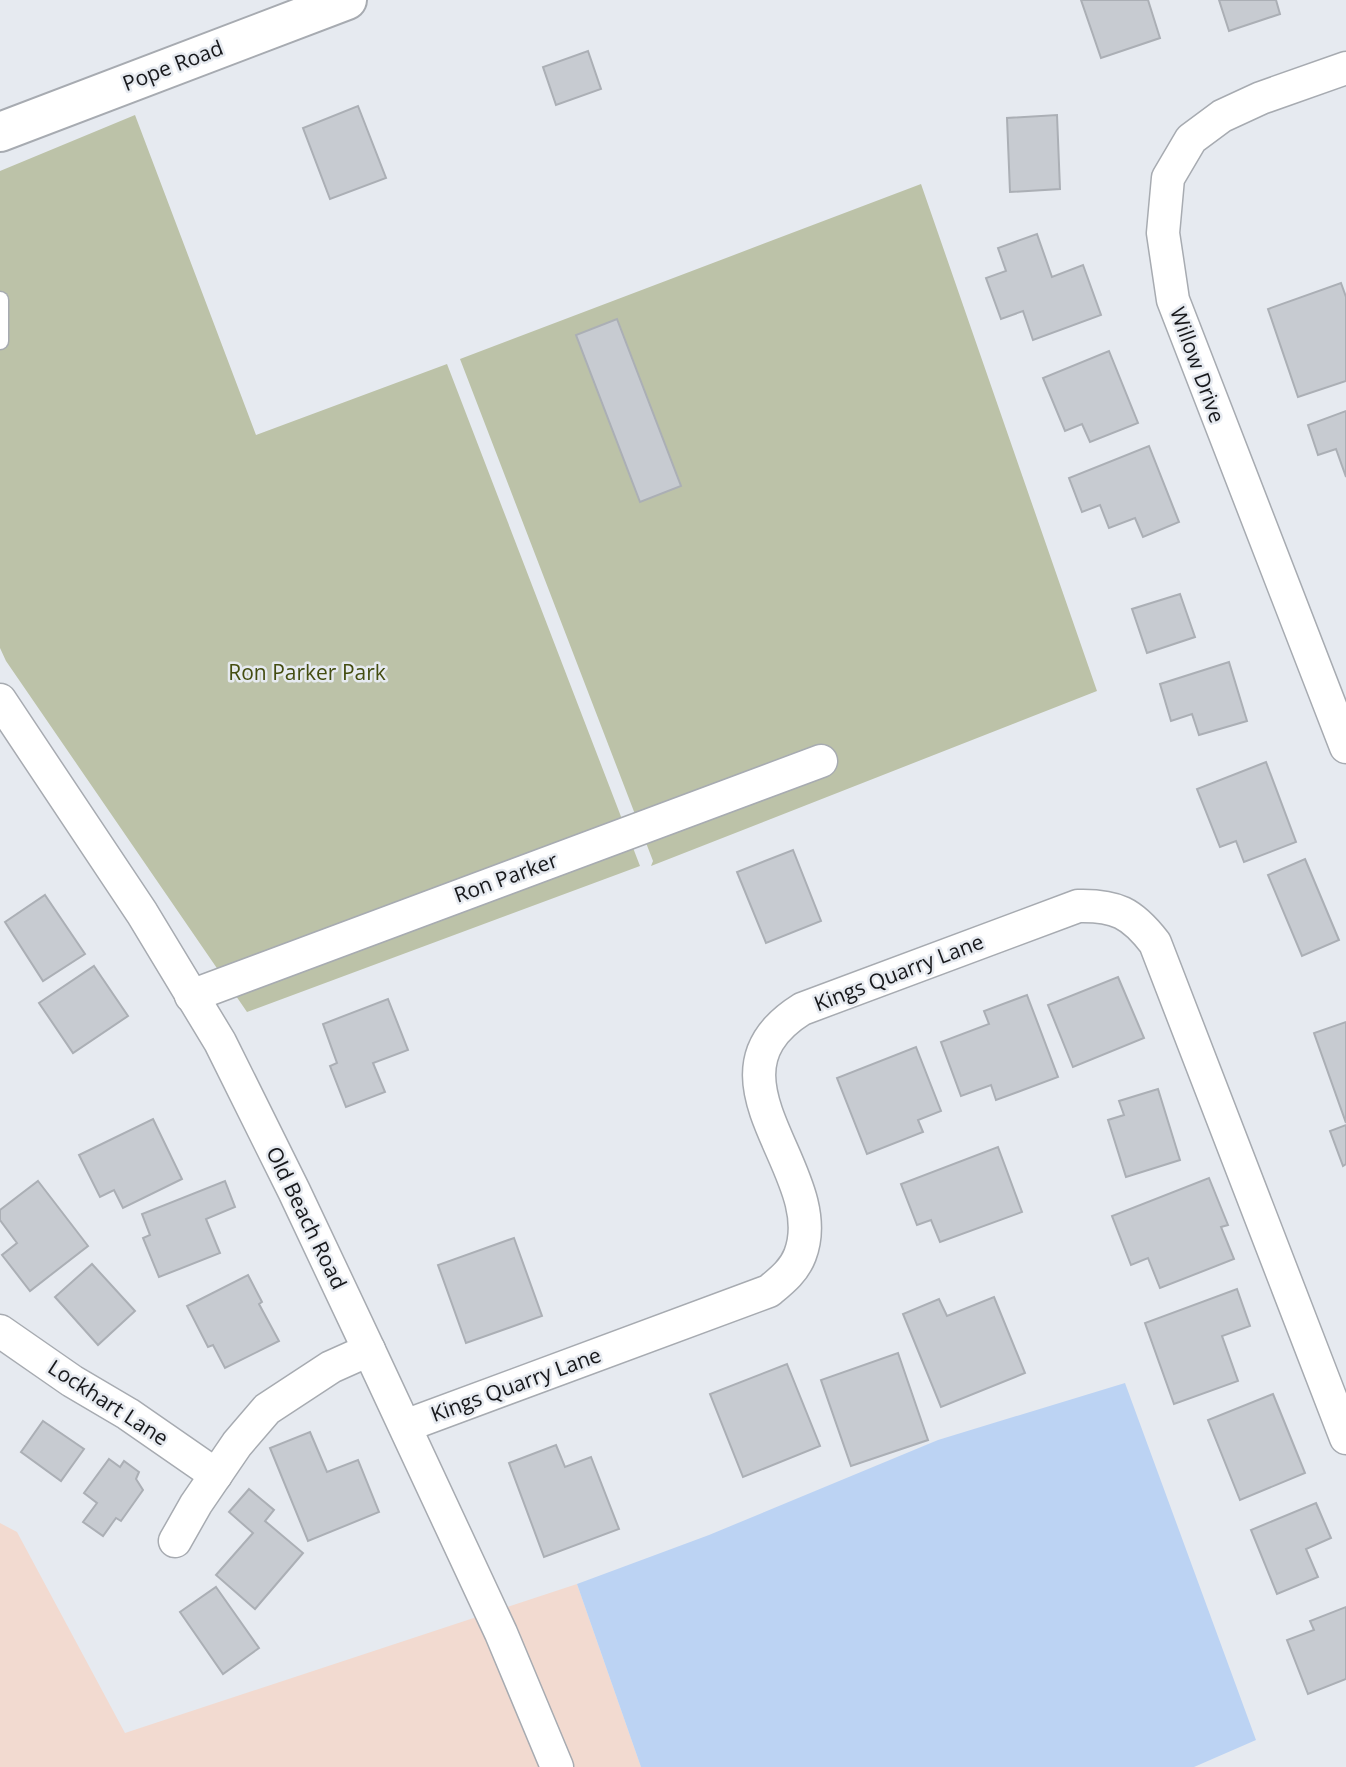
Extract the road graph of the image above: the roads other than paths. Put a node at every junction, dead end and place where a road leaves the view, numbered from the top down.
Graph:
1 (347, 0) edge
2 (1346, 68) edge
3 (0, 132) edge
4 (0, 300) edge
5 (0, 341) edge
6 (0, 700) edge
7 (1346, 747) edge
8 (821, 761) dead end
9 (191, 996) junction
10 (0, 1331) edge
11 (369, 1350) junction
12 (405, 1426) junction
13 (1346, 1438) edge
14 (216, 1475) junction
15 (175, 1541) dead end
16 (557, 1767) edge

1 - 3 street, Pope Road
2 - 7 street, Willow Drive
4 - 5 lane
6 - 9 street, Old Beach Road
8 - 9 street, Ron Parker
9 - 11 street, Old Beach Road
10 - 14 street, Lockhart Lane
11 - 12 street, Old Beach Road
11 - 14 street
12 - 13 street, Kings Quarry Lane
12 - 16 street, Old Beach Road
14 - 15 street

